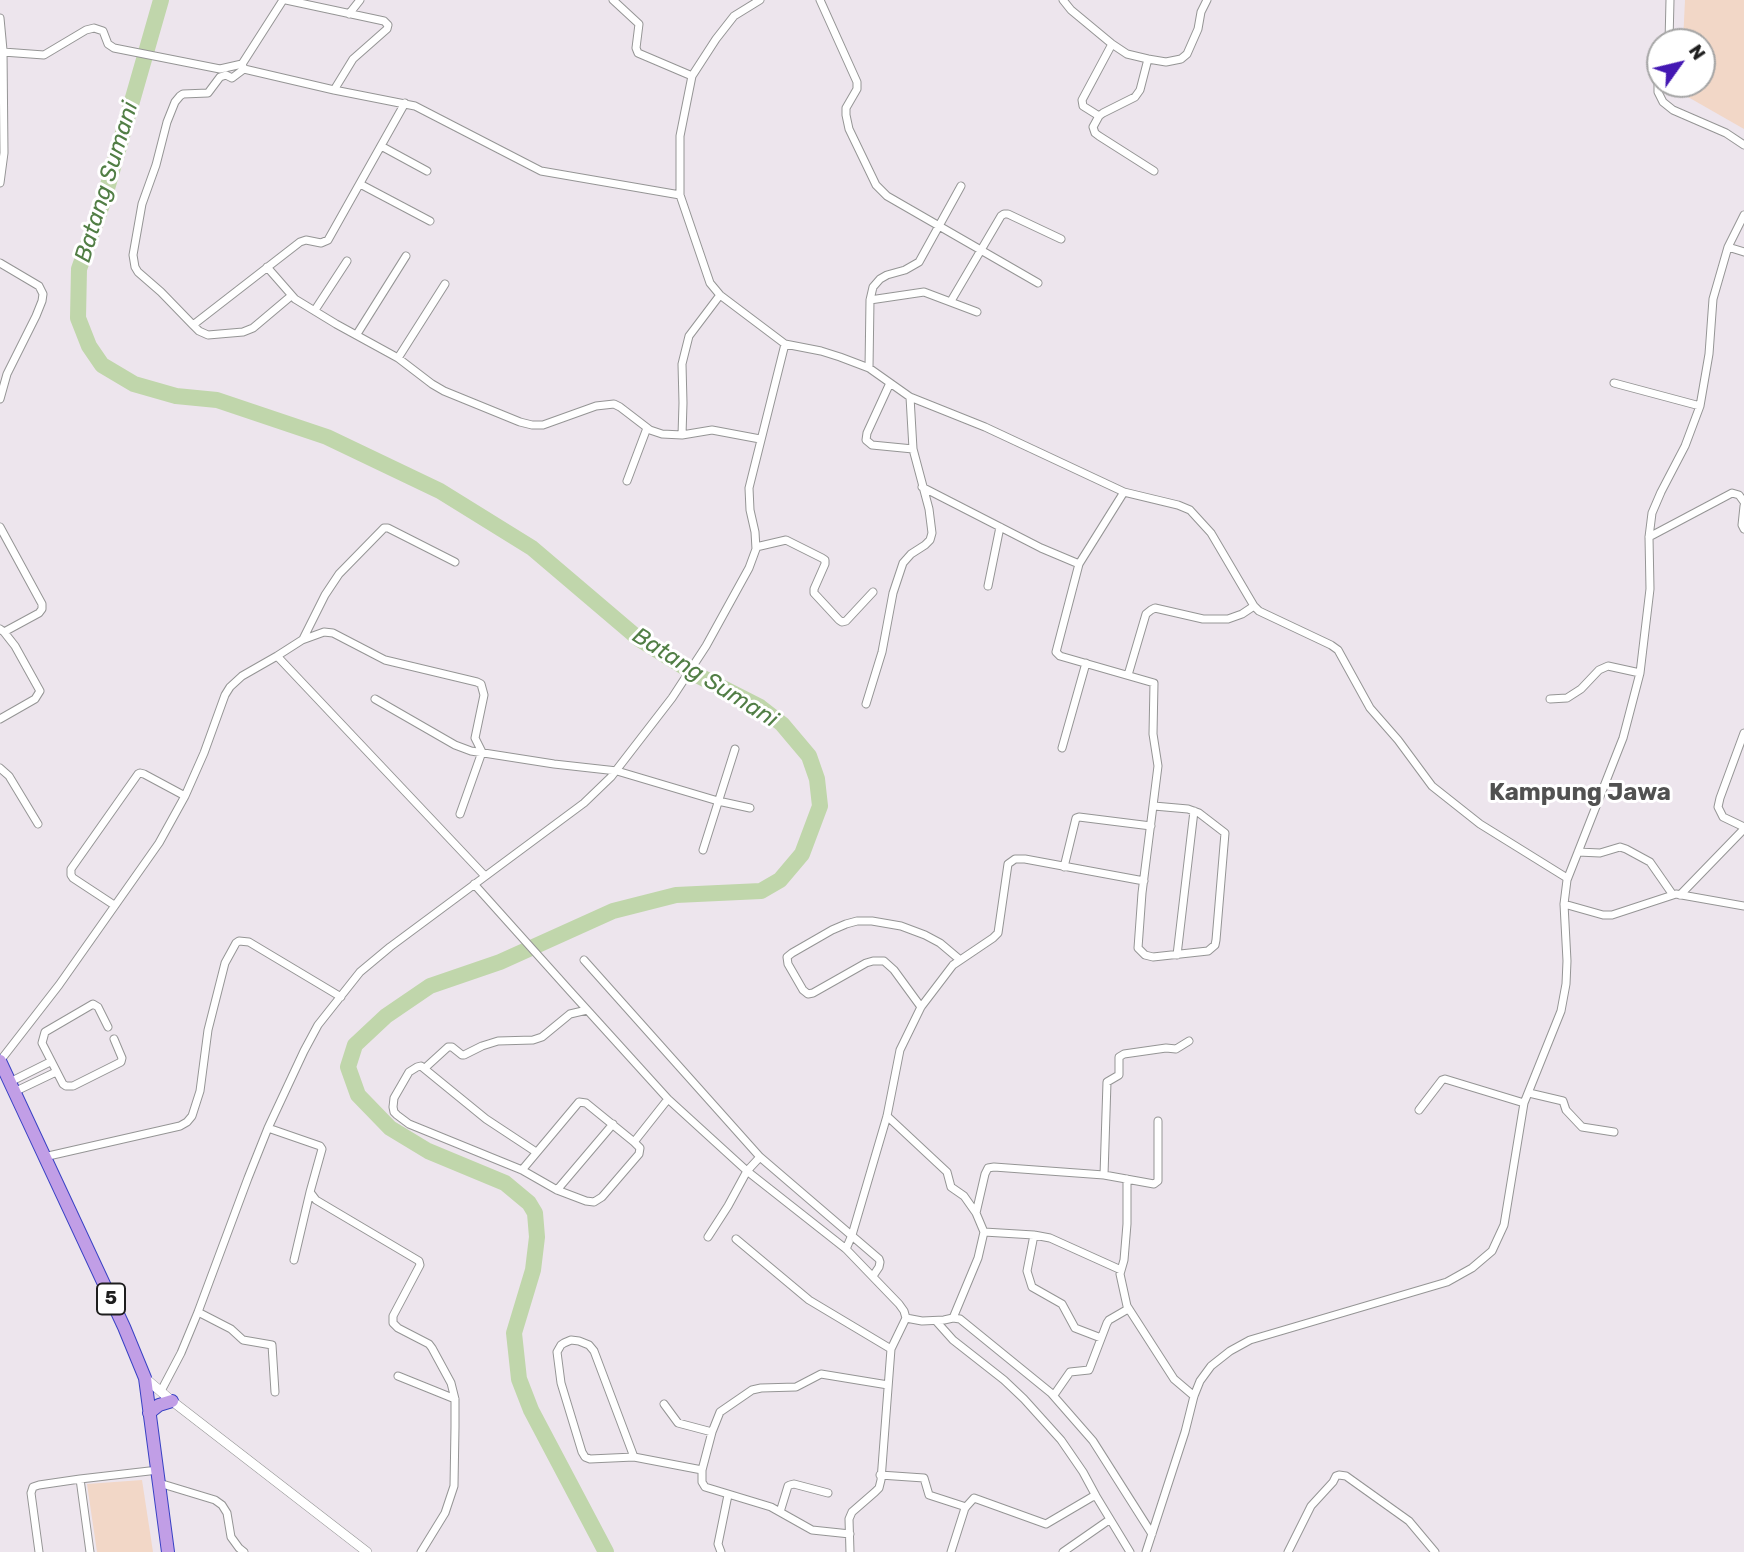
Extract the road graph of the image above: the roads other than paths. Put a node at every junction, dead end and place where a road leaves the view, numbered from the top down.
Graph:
1 (285, 0) edge
2 (360, 0) edge
3 (613, 0) edge
4 (760, 0) edge
5 (820, 0) edge
6 (1063, 0) edge
7 (1207, 0) edge
8 (1670, 0) edge
9 (349, 15) junction
10 (0, 18) edge
11 (1669, 28) edge
12 (1112, 44) junction
13 (3, 52) junction
14 (1148, 59) junction
15 (243, 67) junction
16 (692, 76) junction
17 (334, 90) junction
18 (1661, 98) edge
19 (405, 103) junction
20 (1099, 116) junction
21 (1744, 145) edge
22 (381, 146) junction
23 (428, 171) dead end
24 (1153, 172) dead end
25 (0, 183) edge
26 (360, 184) junction
27 (961, 186) dead end
28 (680, 195) junction
29 (1744, 215) edge
30 (430, 221) dead end
31 (939, 226) junction
32 (1061, 239) dead end
33 (1728, 247) junction
34 (981, 250) junction
35 (1744, 252) edge
36 (406, 256) dead end
37 (347, 261) dead end
38 (0, 263) edge
39 (267, 267) junction
40 (1038, 283) dead end
41 (445, 284) dead end
42 (291, 296) junction
43 (720, 296) junction
44 (870, 300) junction
45 (951, 301) junction
46 (315, 310) junction
47 (977, 312) dead end
48 (193, 325) junction
49 (357, 334) junction
50 (785, 344) junction
51 (398, 358) junction
52 (0, 366) edge
53 (869, 369) junction
54 (7, 374) junction
55 (890, 383) junction
56 (1614, 383) dead end
57 (910, 397) junction
58 (0, 399) edge
59 (1700, 406) junction
60 (647, 428) junction
61 (682, 435) junction
62 (760, 439) junction
63 (913, 449) junction
64 (627, 481) dead end
65 (922, 487) junction
66 (1124, 492) junction
67 (1744, 504) edge
68 (0, 527) edge
69 (1000, 527) junction
70 (1744, 528) edge
71 (1649, 537) junction
72 (756, 547) junction
73 (455, 562) dead end
74 (1079, 564) junction
75 (988, 586) dead end
76 (873, 592) dead end
77 (1254, 606) junction
78 (2, 630) edge
79 (302, 640) junction
80 (277, 656) junction
81 (1086, 663) junction
82 (1640, 673) junction
83 (1128, 675) junction
84 (375, 699) dead end
85 (1550, 699) dead end
86 (866, 704) dead end
87 (1, 717) edge
88 (1744, 733) edge
89 (1062, 748) dead end
90 (735, 749) dead end
91 (1741, 750) edge
92 (482, 752) junction
93 (0, 768) edge
94 (617, 771) junction
95 (186, 796) junction
96 (718, 801) junction
97 (1154, 806) junction
98 (750, 808) dead end
99 (1194, 811) junction
100 (460, 814) dead end
101 (38, 824) dead end
102 (1151, 826) junction
103 (1744, 828) edge
104 (702, 850) dead end
105 (1578, 852) junction
106 (1063, 867) junction
107 (485, 876) junction
108 (1567, 878) junction
109 (1144, 881) junction
110 (474, 884) junction
111 (1676, 895) junction
112 (114, 905) junction
113 (1564, 905) junction
114 (1744, 906) edge
115 (1177, 954) junction
116 (959, 959) junction
117 (584, 960) dead end
118 (341, 997) junction
119 (921, 1007) junction
120 (587, 1010) junction
121 (108, 1027) dead end
122 (114, 1039) dead end
123 (1189, 1041) dead end
124 (0, 1061) edge
125 (50, 1062) junction
126 (425, 1069) junction
127 (56, 1072) junction
128 (12, 1087) junction
129 (1529, 1093) junction
130 (668, 1098) junction
131 (1524, 1103) junction
132 (1419, 1110) dead end
133 (887, 1116) junction
134 (1158, 1121) dead end
135 (613, 1124) junction
136 (268, 1129) junction
137 (1614, 1132) dead end
138 (634, 1142) junction
139 (536, 1152) junction
140 (44, 1157) junction
141 (760, 1157) junction
142 (522, 1170) junction
143 (747, 1171) junction
144 (1104, 1175) junction
145 (1127, 1179) junction
146 (557, 1190) junction
147 (310, 1192) junction
148 (976, 1213) junction
149 (984, 1232) junction
150 (852, 1235) junction
151 (1034, 1235) junction
152 (708, 1237) dead end
153 (736, 1239) dead end
154 (846, 1249) junction
155 (294, 1260) dead end
156 (1121, 1270) junction
157 (873, 1276) junction
158 (1128, 1309) junction
159 (198, 1312) junction
160 (906, 1318) junction
161 (953, 1318) junction
162 (936, 1321) junction
163 (1101, 1338) junction
164 (891, 1349) junction
165 (398, 1376) dead end
166 (145, 1378) junction
167 (888, 1385) junction
168 (161, 1391) junction
169 (275, 1392) dead end
170 (1054, 1395) junction
171 (1194, 1396) junction
172 (455, 1399) junction
173 (172, 1401) junction
174 (664, 1404) dead end
175 (149, 1413) junction
176 (712, 1432) junction
177 (634, 1457) junction
178 (702, 1470) junction
179 (880, 1475) junction
180 (159, 1476) junction
181 (80, 1479) junction
182 (828, 1493) dead end
183 (728, 1495) junction
184 (1096, 1496) junction
185 (965, 1507) junction
186 (780, 1512) junction
187 (1110, 1520) junction
188 (850, 1534) junction
189 (1152, 1534) junction
190 (1148, 1551) edge
191 (39, 1552) edge
192 (90, 1552) edge
193 (168, 1552) edge
194 (244, 1552) edge
195 (367, 1552) edge
196 (421, 1552) edge
197 (721, 1552) edge
198 (850, 1552) edge
199 (951, 1552) edge
200 (1063, 1552) edge
201 (1130, 1552) edge
202 (1288, 1552) edge
203 (1435, 1552) edge

1 - 9 street
1 - 15 street
2 - 9 street
3 - 16 street
4 - 16 street
5 - 31 street
6 - 12 street
7 - 14 street
8 - 11 street
9 - 17 street
10 - 13 street
12 - 14 street
12 - 20 street
13 - 15 street
13 - 25 street
14 - 20 street
15 - 17 street
15 - 48 street
16 - 28 street
17 - 19 street
18 - 21 street
19 - 22 street
19 - 28 street
20 - 24 street
22 - 23 street
22 - 26 street
26 - 30 street
26 - 39 street
27 - 31 street
28 - 43 street
29 - 33 street
31 - 34 street
31 - 44 street
32 - 34 street
33 - 35 street
33 - 59 street
34 - 40 street
34 - 45 street
36 - 49 street
37 - 46 street
38 - 54 street
39 - 42 street
39 - 48 street
41 - 51 street
42 - 46 street
42 - 48 street
43 - 50 street
43 - 61 street
44 - 45 street
44 - 53 street
45 - 47 street
46 - 49 street
49 - 51 street
50 - 53 street
50 - 62 street
51 - 60 street
52 - 54 street
53 - 55 street
54 - 58 street
55 - 57 street
55 - 63 street
56 - 59 street
57 - 63 street
57 - 66 street
59 - 71 street
60 - 61 street
60 - 64 street
61 - 62 street
62 - 72 street
63 - 65 street
65 - 69 street
65 - 86 street
66 - 74 street
66 - 77 street
67 - 70 street
67 - 71 street
68 - 78 street
69 - 74 street
69 - 75 street
71 - 82 street
72 - 76 street
72 - 94 street
73 - 79 street
74 - 81 street
77 - 83 street
77 - 108 street
78 - 87 street
79 - 80 street
79 - 92 street
80 - 95 street
80 - 107 street
81 - 83 street
81 - 89 street
82 - 85 street
82 - 105 street
83 - 97 street
84 - 92 street
88 - 91 street
90 - 96 street
91 - 103 street
92 - 94 street
92 - 100 street
93 - 101 street
94 - 96 street
94 - 107 street
95 - 112 street
95 - 112 street
96 - 98 street
96 - 104 street
97 - 99 street
97 - 102 street
99 - 115 street
99 - 115 street
102 - 106 street
102 - 109 street
103 - 111 street
105 - 108 street
105 - 111 street
106 - 109 street
106 - 116 street
107 - 110 street
108 - 113 street
109 - 115 street
110 - 118 street
110 - 120 street
111 - 113 street
111 - 114 street
112 - 124 street
113 - 129 street
116 - 119 street
116 - 119 street
117 - 141 street
118 - 136 street
118 - 140 street
119 - 133 street
120 - 126 street
120 - 130 street
121 - 125 street
122 - 127 street
123 - 144 street
124 - 128 highway, 5
125 - 127 street
125 - 128 street
126 - 139 street
126 - 142 street
127 - 128 street
128 - 140 highway, 5
129 - 131 street
129 - 137 street
130 - 138 street
130 - 143 street
131 - 132 street
131 - 171 street
133 - 148 street
133 - 150 street
134 - 145 street
135 - 138 street
135 - 139 street
135 - 146 street
136 - 147 street
136 - 159 street
138 - 146 street
139 - 142 street
140 - 166 highway, 5
141 - 143 street
141 - 150 street
142 - 146 street
143 - 152 street
143 - 154 street
144 - 145 street
144 - 148 street
145 - 156 street
147 - 155 street
147 - 172 street
148 - 149 street
149 - 151 street
149 - 161 street
150 - 154 street
150 - 157 street
151 - 156 street
151 - 163 street
153 - 164 street
154 - 157 street
156 - 158 street
157 - 160 street
158 - 163 street
158 - 171 street
159 - 168 street
159 - 169 street
160 - 162 street
160 - 164 street
161 - 162 street
161 - 170 street
162 - 184 street
163 - 170 street
164 - 167 street
165 - 172 street
166 - 168 street
166 - 175 highway, 5
167 - 176 street
167 - 179 street
168 - 173 street
170 - 189 street
171 - 189 street
172 - 196 street
173 - 175 highway
173 - 195 street
174 - 176 street
175 - 180 highway, 5
176 - 178 street
177 - 177 street
177 - 178 street
178 - 183 street
179 - 185 street
179 - 188 street
180 - 181 street
180 - 193 highway, 5
180 - 194 street
181 - 191 street
181 - 192 street
182 - 186 street
183 - 186 street
183 - 197 street
184 - 185 street
184 - 187 street
185 - 199 street
186 - 188 street
187 - 200 street
187 - 201 street
188 - 198 street
189 - 190 street
202 - 203 street

